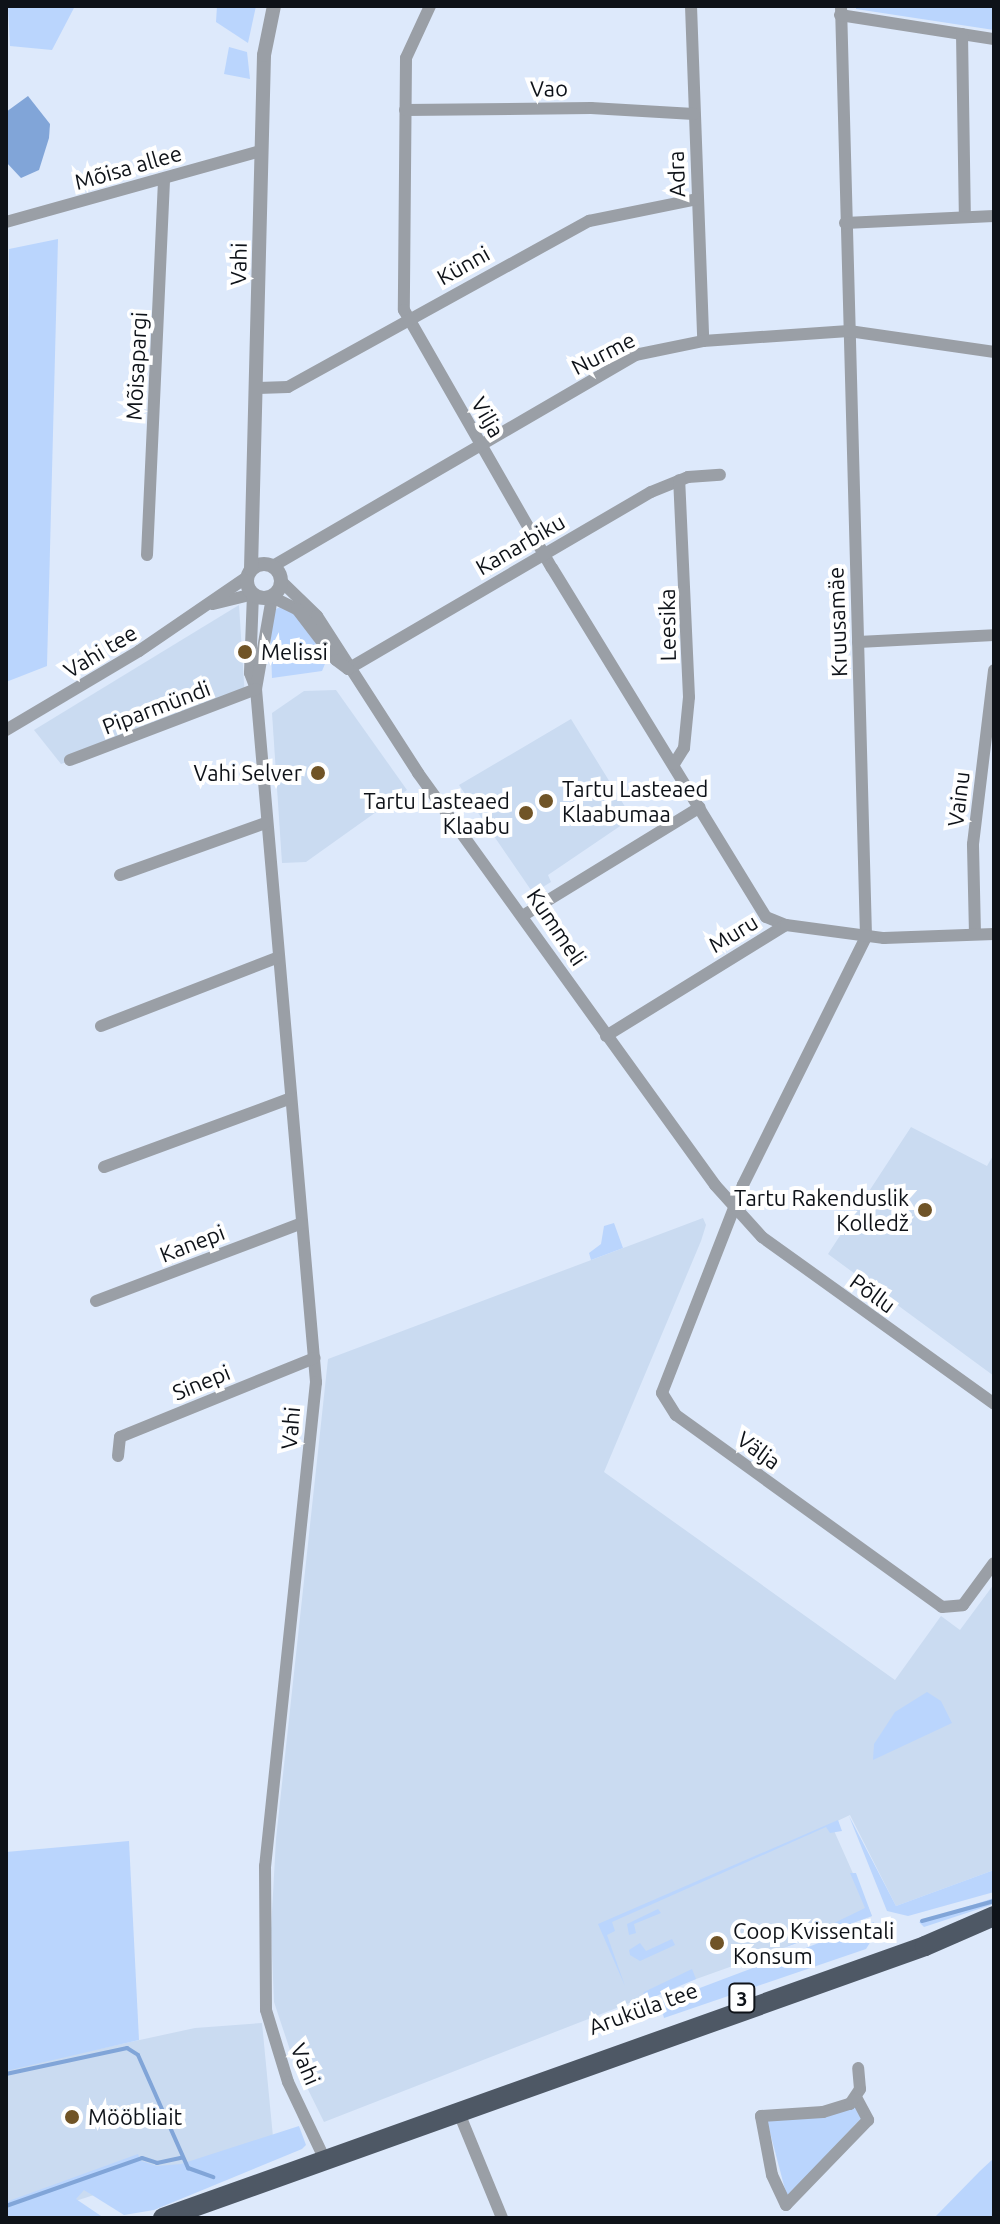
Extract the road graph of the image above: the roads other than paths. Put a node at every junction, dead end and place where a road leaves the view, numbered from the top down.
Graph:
1 (274, 6) edge
2 (430, 6) edge
3 (691, 6) edge
4 (841, 10) edge
5 (962, 34) junction
6 (994, 39) edge
7 (405, 110) junction
8 (694, 114) junction
9 (261, 151) junction
10 (164, 178) junction
11 (697, 199) junction
12 (994, 216) edge
13 (965, 217) junction
14 (6, 222) edge
15 (845, 223) junction
16 (408, 319) junction
17 (849, 331) junction
18 (703, 341) junction
19 (994, 352) edge
20 (258, 388) junction
21 (481, 444) junction
22 (720, 475) dead end
23 (679, 480) junction
24 (252, 524) junction
25 (544, 553) junction
26 (147, 555) dead end
27 (271, 565) junction
28 (249, 573) junction
29 (282, 582) junction
30 (253, 594) junction
31 (272, 597) junction
32 (213, 604) junction
33 (994, 635) edge
34 (858, 642) junction
35 (348, 669) junction
36 (994, 670) edge
37 (256, 689) junction
38 (6, 730) edge
39 (70, 760) dead end
40 (674, 764) junction
41 (700, 807) junction
42 (265, 823) junction
43 (120, 875) dead end
44 (524, 915) junction
45 (786, 925) junction
46 (866, 934) junction
47 (975, 934) junction
48 (994, 934) edge
49 (276, 958) junction
50 (101, 1026) dead end
51 (606, 1036) junction
52 (289, 1099) junction
53 (104, 1167) dead end
54 (734, 1207) junction
55 (302, 1223) junction
56 (96, 1301) dead end
57 (315, 1358) junction
58 (994, 1404) edge
59 (118, 1456) dead end
60 (994, 1563) edge
61 (994, 1914) edge
62 (858, 2068) dead end
63 (857, 2099) junction
64 (459, 2113) junction
65 (325, 2160) junction
66 (163, 2218) edge
67 (502, 2218) edge

1 - 9 street, Vahi
2 - 7 street, Vilja
3 - 8 street, Adra
4 - 5 street
4 - 15 street, Kruusamäe
5 - 6 street
5 - 13 street
7 - 8 street, Vao
7 - 16 street, Vilja
8 - 11 street, Adra
9 - 10 street, Mõisa allee
9 - 20 street, Vahi
10 - 14 street, Mõisa allee
10 - 26 street, Mõisapargi
11 - 16 street, Künni
11 - 18 street, Adra
12 - 13 street
13 - 15 street
15 - 17 street, Kruusamäe
16 - 20 street, Künni
16 - 21 street, Vilja
17 - 18 street, Nurme
17 - 19 street, Nurme
17 - 34 street, Kruusamäe
18 - 21 street, Nurme
20 - 24 street, Vahi
21 - 25 street, Vilja
21 - 27 street, Nurme
22 - 23 street, Kanarbiku
23 - 25 street, Kanarbiku
23 - 40 street, Leesika
24 - 27 street, Vahi
24 - 28 street, Vahi
25 - 35 street, Kanarbiku
25 - 40 street, Vilja
27 - 28 street
27 - 29 street
28 - 30 street
28 - 32 street, Vahi tee
29 - 31 street
29 - 35 street, Kummeli
30 - 31 street
30 - 32 street, Vahi tee
30 - 37 street, Vahi
31 - 35 street, Kummeli
31 - 37 street, Vahi
32 - 38 street, Vahi tee
33 - 34 street
34 - 46 street, Kruusamäe
35 - 44 street, Kummeli
36 - 47 street, Vainu
37 - 39 street, Piparmündi
37 - 42 street, Vahi
40 - 41 street, Vilja
41 - 44 street
41 - 45 street, Vilja
42 - 43 street
42 - 49 street, Vahi
44 - 51 street, Kummeli
45 - 46 street, Muru
45 - 51 street, Muru
46 - 47 street, Muru
46 - 54 street, Kruusamäe
47 - 48 street, Muru
49 - 50 street
49 - 52 street, Vahi
51 - 54 street, Kummeli
52 - 53 street
52 - 55 street, Vahi
54 - 58 street, Põllu
54 - 60 street, Välja
55 - 56 street, Kanepi
55 - 57 street, Vahi
57 - 59 street, Sinepi
57 - 65 street, Vahi
61 - 64 highway, Aruküla tee / 3
62 - 63 street
63 - 63 street
64 - 65 highway, Aruküla tee / 3
64 - 67 street
65 - 66 highway, Aruküla tee / 3

